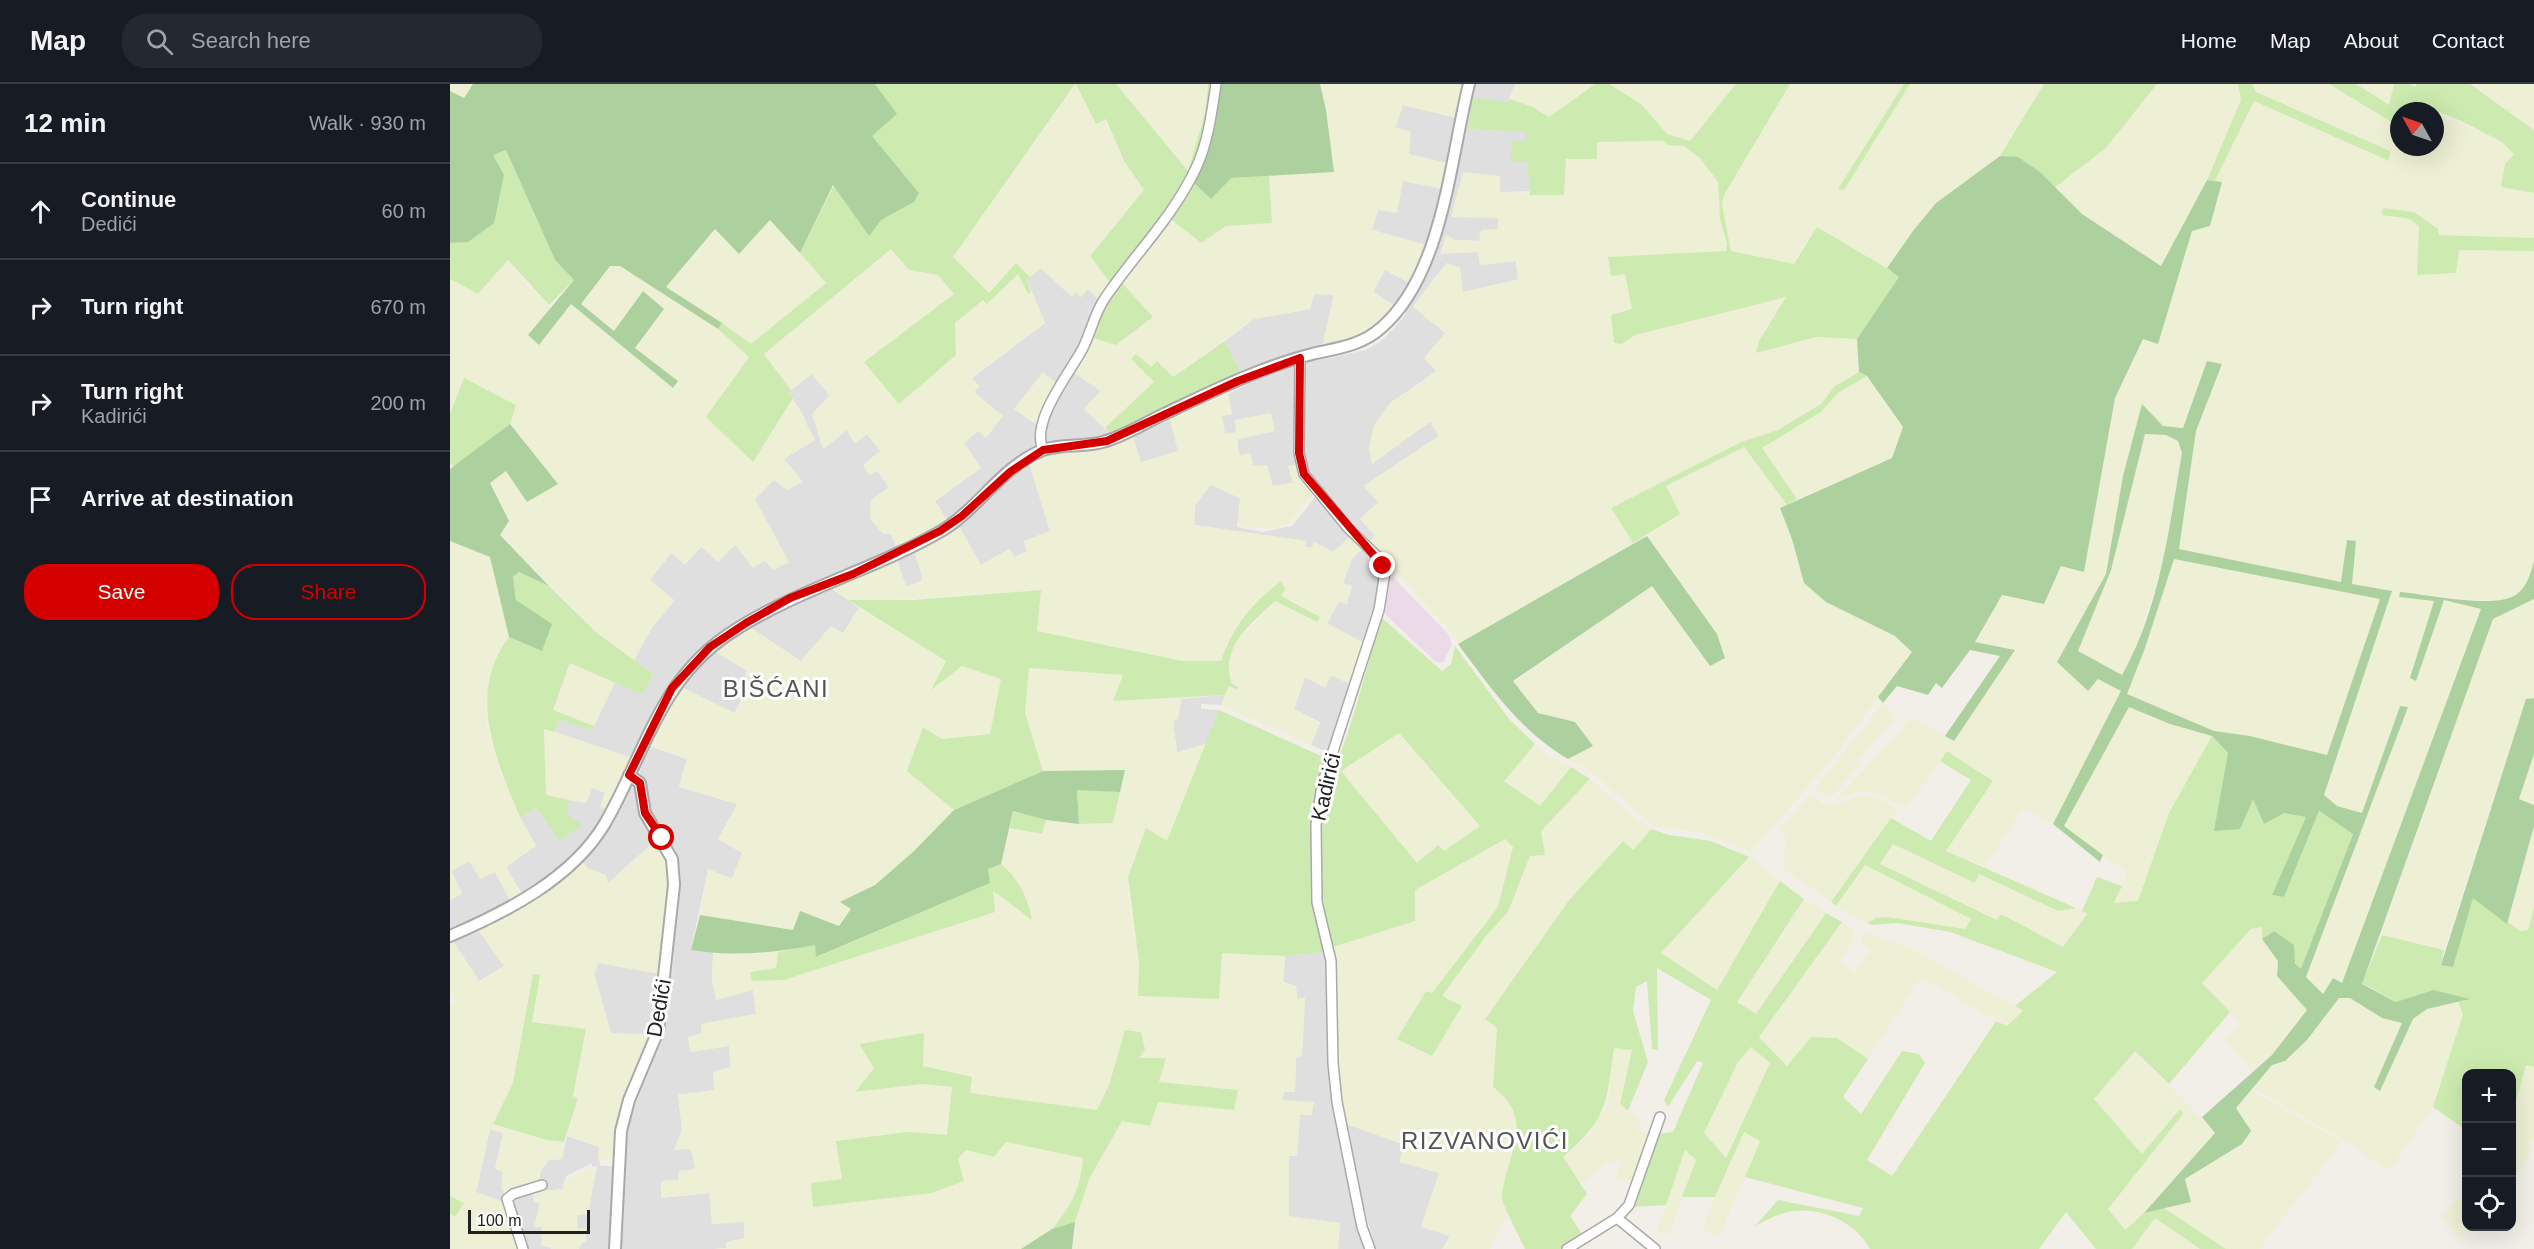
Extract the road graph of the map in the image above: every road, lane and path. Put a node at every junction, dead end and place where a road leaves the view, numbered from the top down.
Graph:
1 (1216, 84) edge
2 (1469, 84) edge
3 (1300, 358) junction
4 (1043, 450) junction
5 (629, 775) junction
6 (450, 936) edge
7 (1660, 1117) dead end
8 (542, 1185) dead end
9 (1617, 1218) junction
10 (523, 1249) edge
11 (615, 1249) edge
12 (1370, 1249) edge
13 (1567, 1249) edge
14 (1655, 1249) edge

1 - 4 street
2 - 3 street
3 - 4 street
3 - 12 street, Kadirići
4 - 5 street
5 - 6 street
5 - 11 street, Dedići
7 - 9 street
8 - 10 street
9 - 13 street
9 - 14 street

